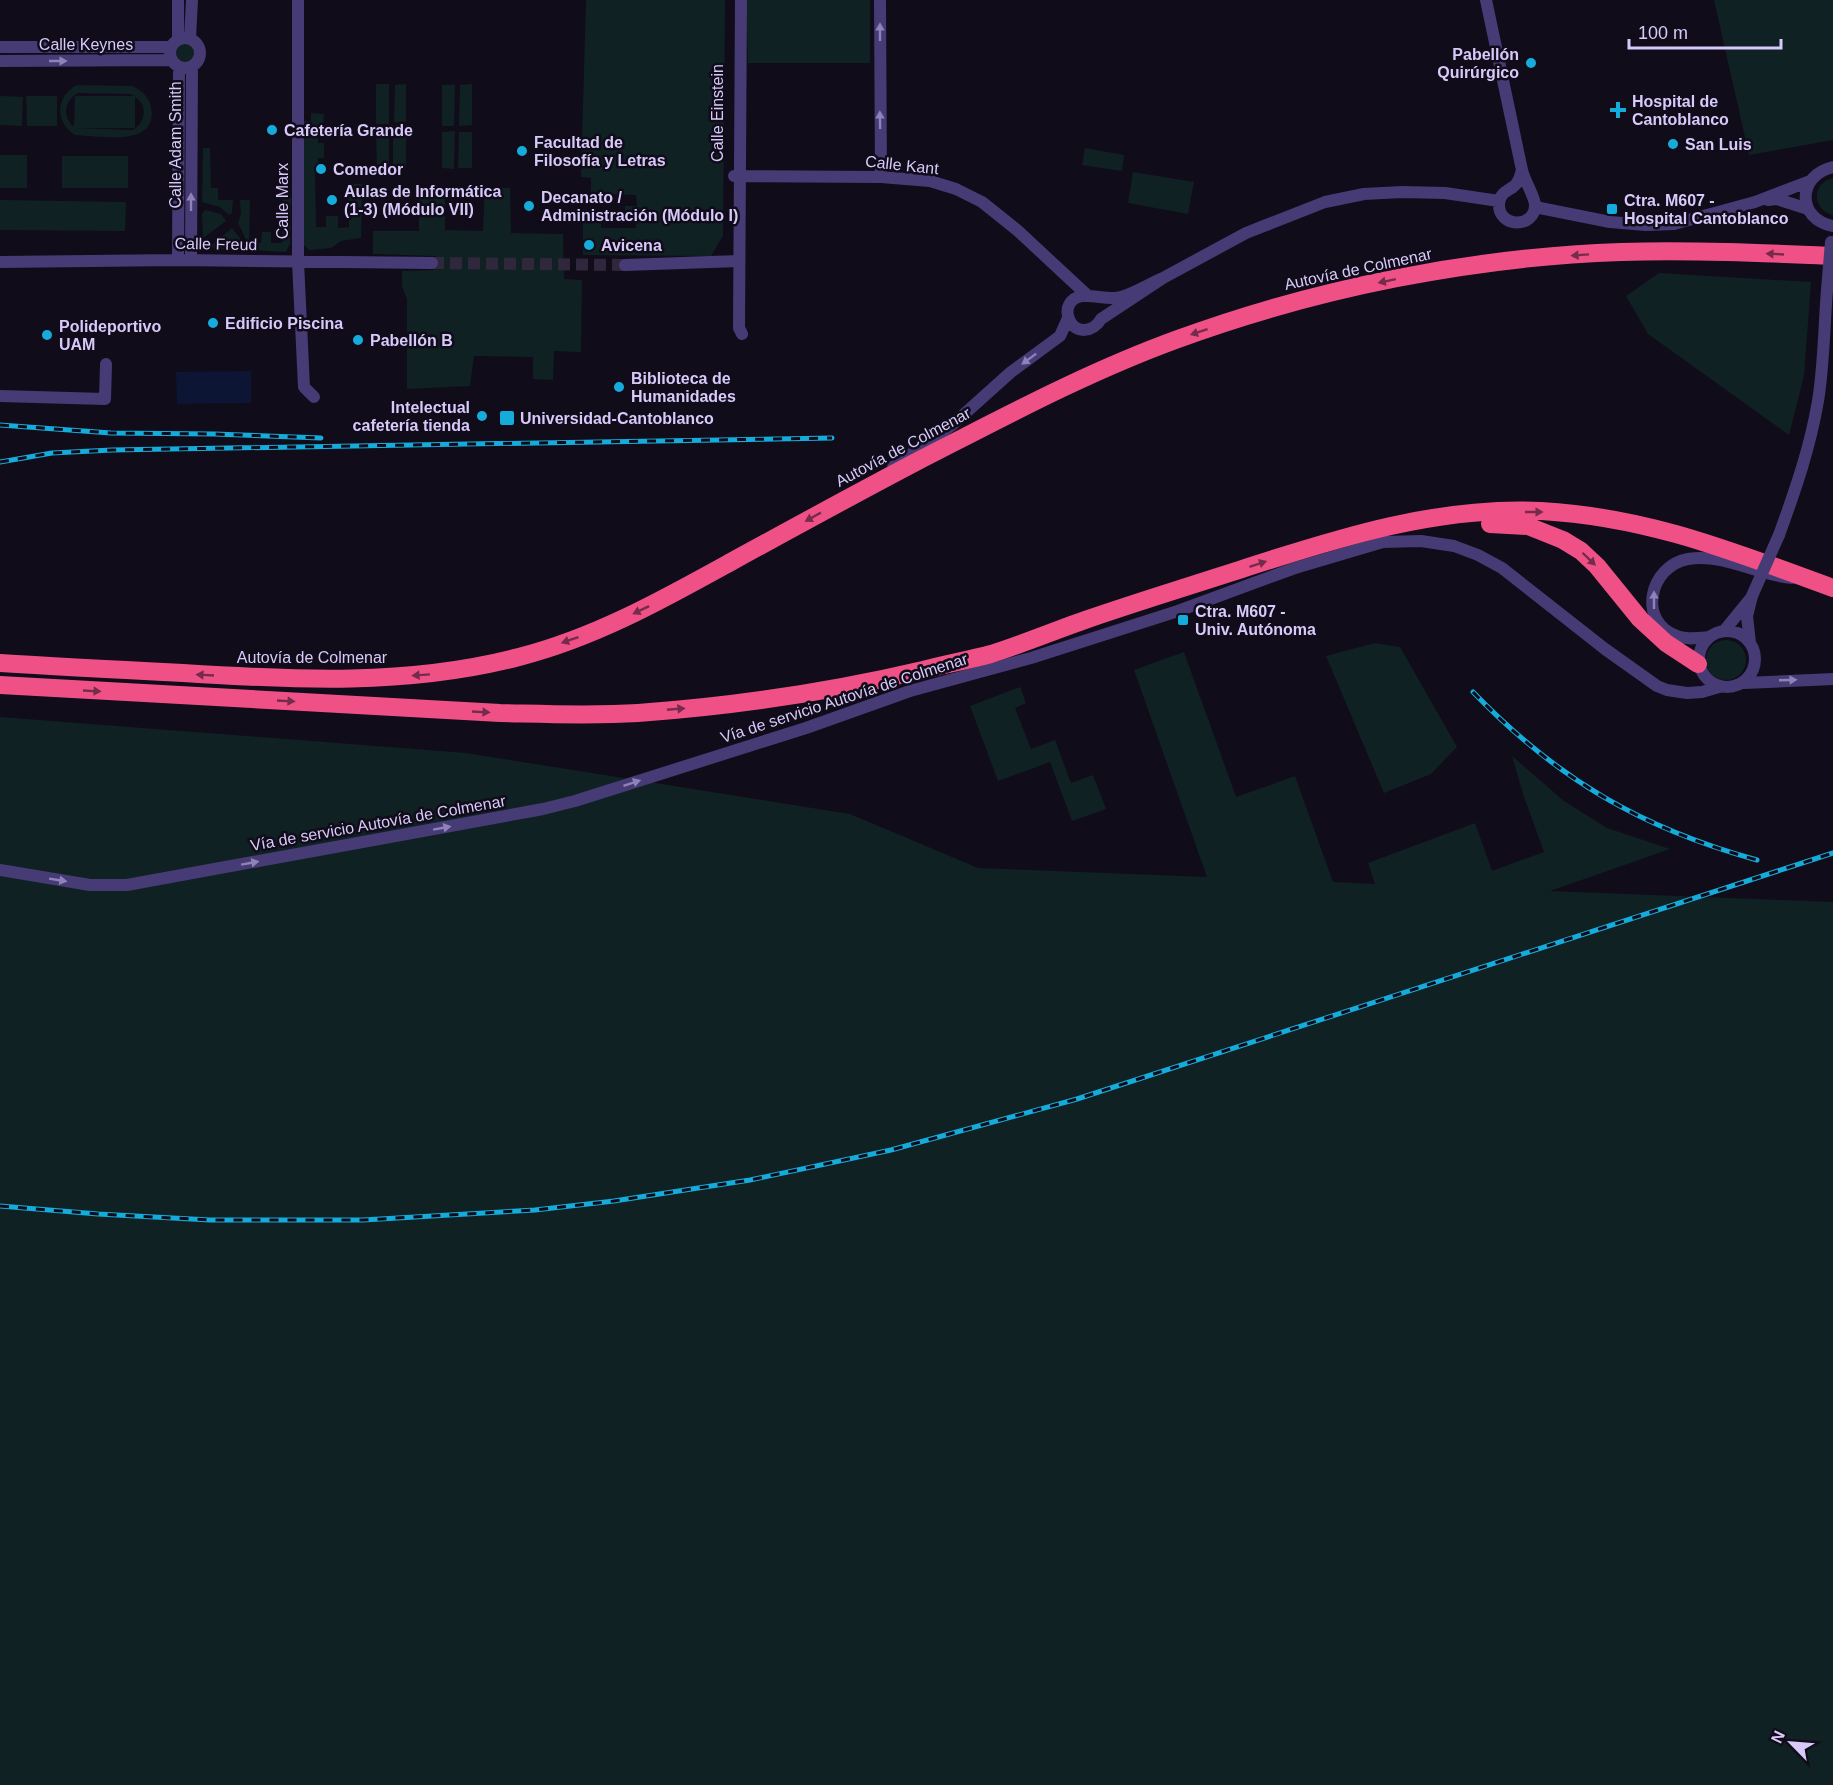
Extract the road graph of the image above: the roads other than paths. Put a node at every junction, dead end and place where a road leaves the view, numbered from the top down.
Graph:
1 (178, 0) edge
2 (192, 0) edge
3 (298, 0) edge
4 (734, 0) edge
5 (741, 0) edge
6 (880, 0) edge
7 (1485, 0) edge
8 (0, 47) edge
9 (180, 53) junction
10 (0, 61) edge
11 (1833, 167) edge
12 (1522, 170) junction
13 (738, 176) junction
14 (881, 177) junction
15 (1810, 181) junction
16 (1513, 187) junction
17 (1531, 193) junction
18 (1499, 201) junction
19 (1755, 202) junction
20 (1535, 207) junction
21 (1808, 209) junction
22 (1828, 225) edge
23 (1832, 246) edge
24 (185, 260) junction
25 (736, 261) junction
26 (0, 262) edge
27 (298, 262) junction
28 (432, 264) tunnel mouth
29 (625, 265) tunnel mouth
30 (1065, 275) junction
31 (1163, 278) junction
32 (1091, 297) junction
33 (1071, 303) junction
34 (1068, 318) junction
35 (1101, 319) junction
36 (742, 334) dead end
37 (106, 364) dead end
38 (0, 396) edge
39 (314, 397) dead end
40 (864, 489) junction
41 (1393, 525) junction
42 (1808, 579) junction
43 (1833, 588) edge
44 (1752, 596) junction
45 (1724, 631) junction
46 (1709, 637) junction
47 (1750, 643) junction
48 (0, 653) edge
49 (0, 663) edge
50 (1698, 664) junction
51 (67, 668) junction
52 (1833, 679) edge
53 (1744, 683) junction
54 (0, 687) edge
55 (1719, 687) junction
56 (0, 870) edge

1 - 9 street, Calle Adam Smith
2 - 9 street, Calle Adam Smith
3 - 27 street, Calle Marx
4 - 13 street, Calle Einstein
5 - 13 street, Calle Einstein
14 -> 6 street
7 - 12 street
8 - 9 street, Calle Keynes
10 -> 9 street, Calle Keynes
9 - 24 street, Calle Adam Smith
11 - 15 street
12 - 16 street
12 - 17 street
13 - 14 street, Calle Kant
13 - 25 street, Calle Einstein
14 - 30 street, Calle Kant
15 - 19 street
15 - 21 street
16 - 17 street
16 - 18 street
17 - 20 street
18 - 20 street
18 - 31 street
19 - 20 street
19 - 21 street
21 - 22 street
22 - 23 street
23 -> 40 highway, Autovía de Colmenar
23 - 44 street, bridge
24 - 26 street, Calle Freud
24 - 27 street, Calle Freud
25 - 29 street
25 - 36 street, Calle Einstein
27 - 28 street, Calle Freud
27 - 39 street, Calle Marx
30 - 32 street, Calle Kant
30 - 33 street
31 - 32 street
31 - 35 street
32 - 33 street
32 - 35 street
33 - 34 street
34 - 35 street
34 -> 40 street
37 - 38 street
40 -> 51 highway, Autovía de Colmenar
41 -> 42 highway
41 -> 50 highway
54 -> 41 highway
42 - 43 highway
46 -> 42 street
44 - 45 street
44 - 47 street
45 - 46 street
45 - 47 street
46 - 50 street
47 - 53 street
48 - 51 highway
49 - 51 highway, Autovía de Colmenar
50 - 55 street
53 -> 52 street
53 - 55 street
56 -> 55 street, Vía de servicio Autovía de Colmenar

